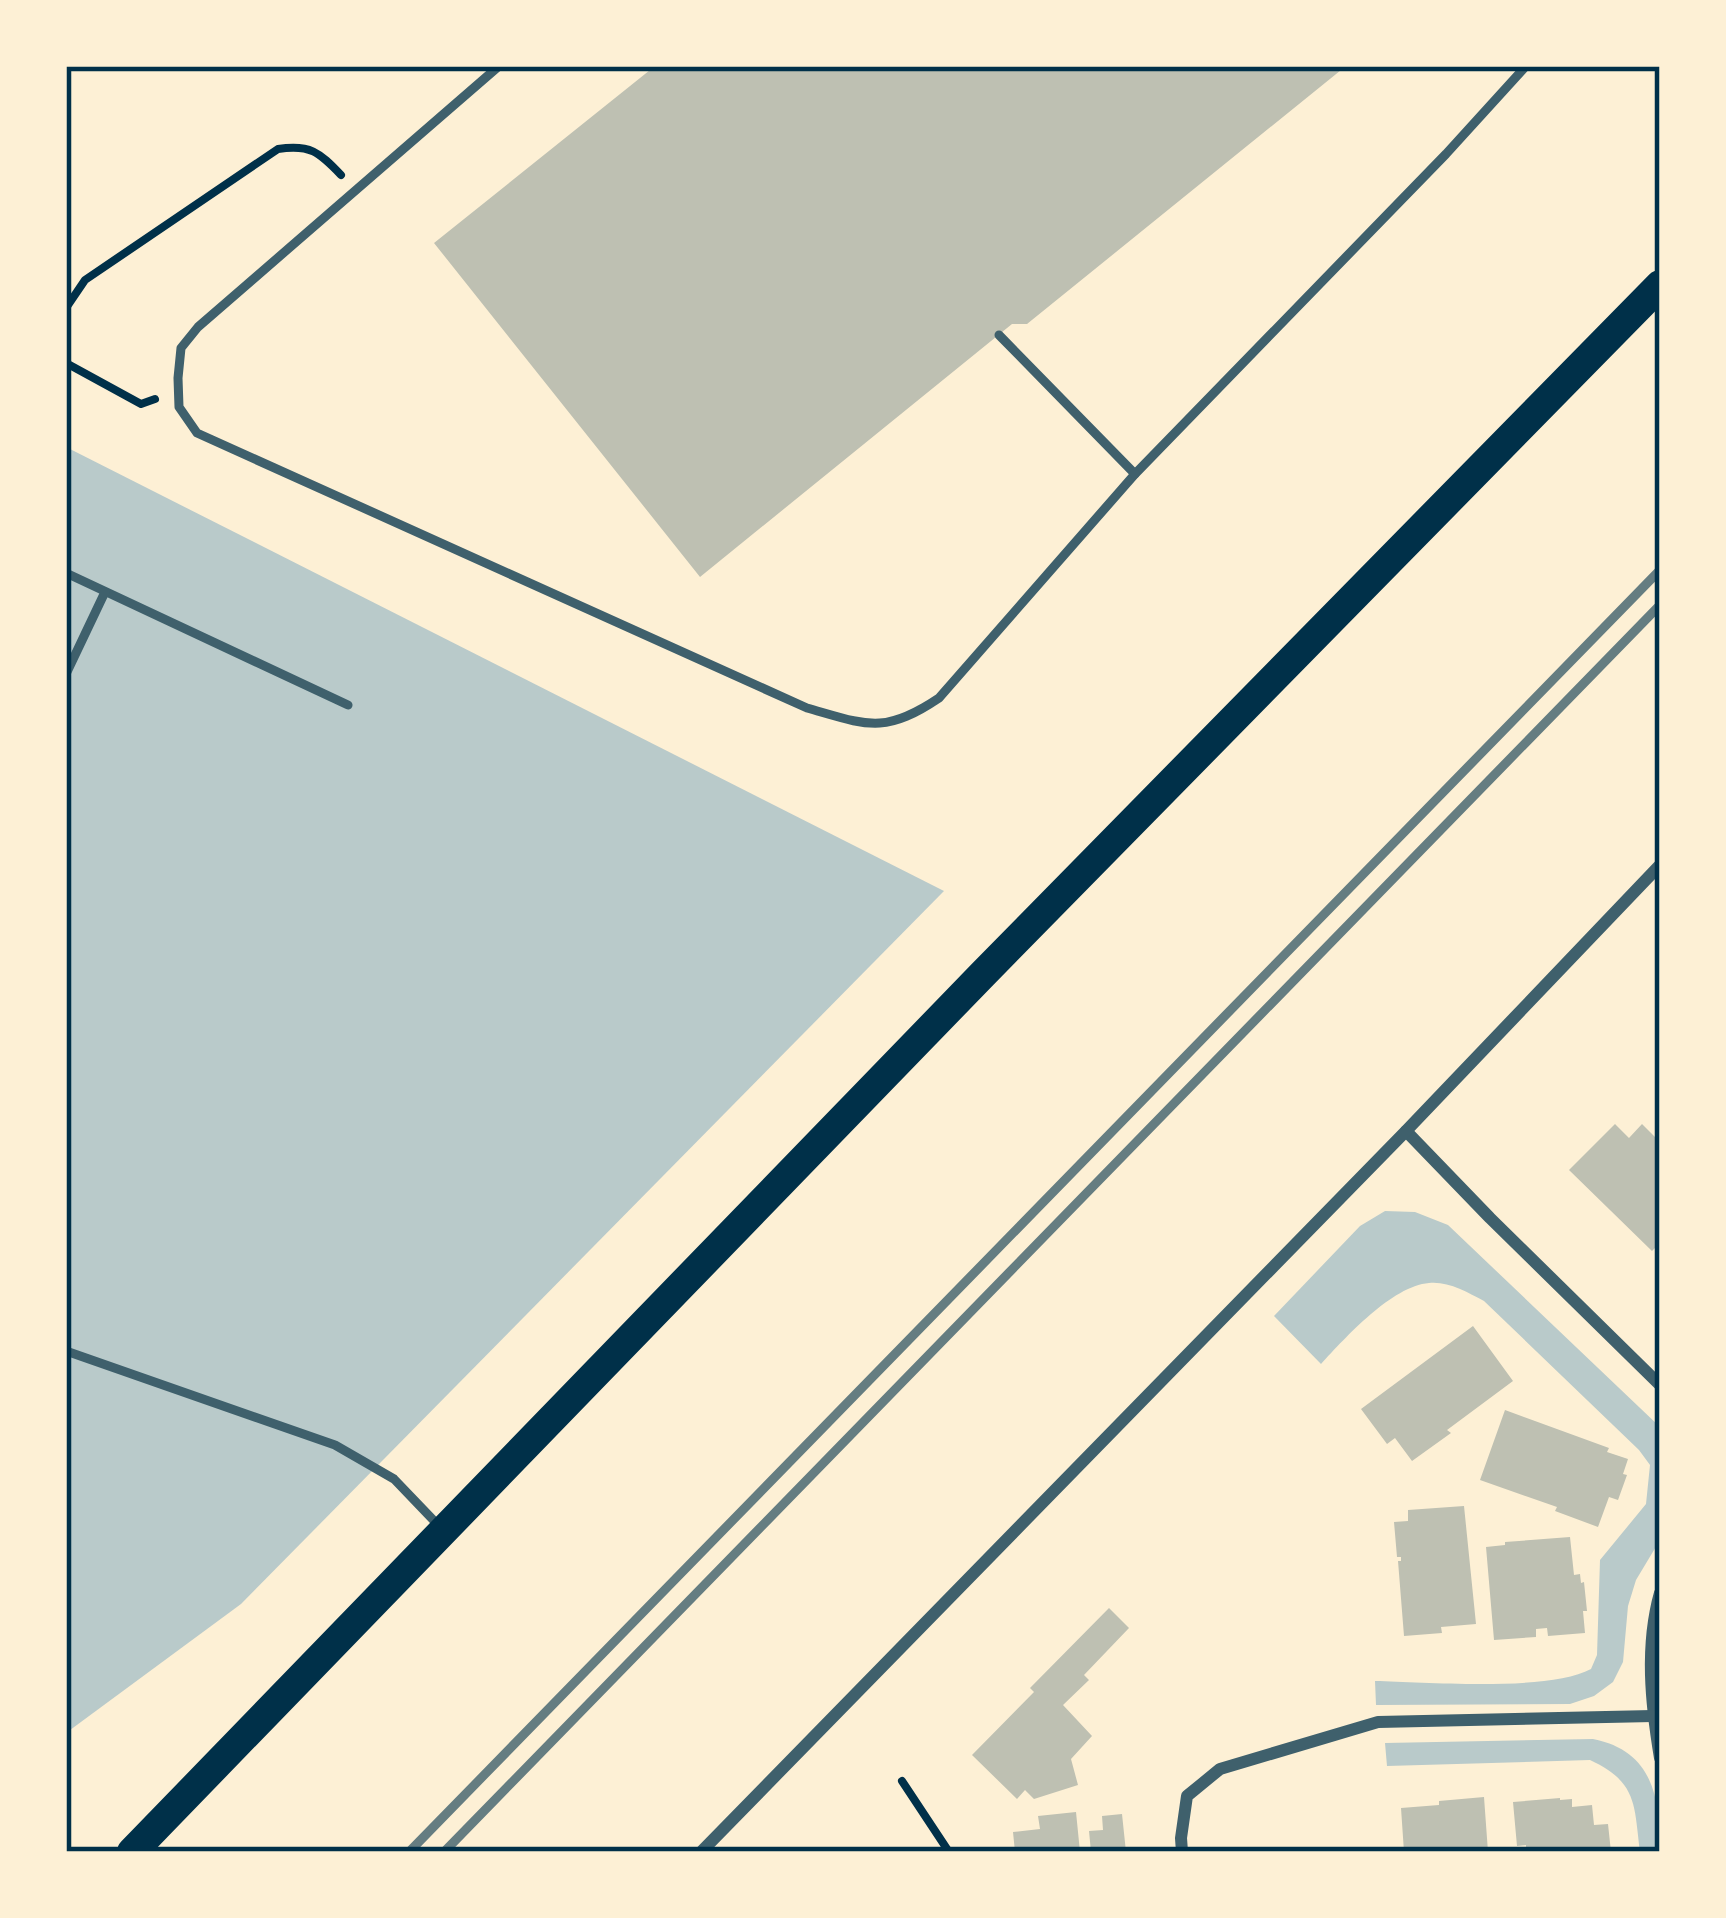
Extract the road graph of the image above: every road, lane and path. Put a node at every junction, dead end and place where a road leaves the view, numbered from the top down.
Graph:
1 (499, 66) edge
2 (1526, 66) edge
3 (353, 190) junction
4 (1660, 285) edge
5 (66, 308) edge
6 (999, 335) dead end
7 (66, 364) edge
8 (178, 391) junction
9 (1135, 474) junction
10 (66, 573) edge
11 (106, 592) junction
12 (66, 674) edge
13 (348, 705) dead end
14 (1660, 865) edge
15 (1406, 1131) junction
16 (66, 1351) edge
17 (1660, 1385) edge
18 (444, 1532) junction
19 (1660, 1593) edge
20 (1653, 1716) junction
21 (1660, 1758) edge
22 (902, 1781) dead end
23 (132, 1852) edge
24 (701, 1852) edge
25 (949, 1852) edge
26 (1182, 1852) edge

1 - 3 lane
2 - 9 lane
3 - 5 path
3 - 8 lane
4 - 18 main road
6 - 9 lane
7 - 8 path
8 - 9 lane
10 - 11 lane
11 - 12 lane
11 - 13 lane
14 - 15 street
15 - 17 street
15 - 24 street
16 - 18 lane
18 - 23 main road
19 - 20 street
20 - 21 street
20 - 26 street
22 - 25 path

